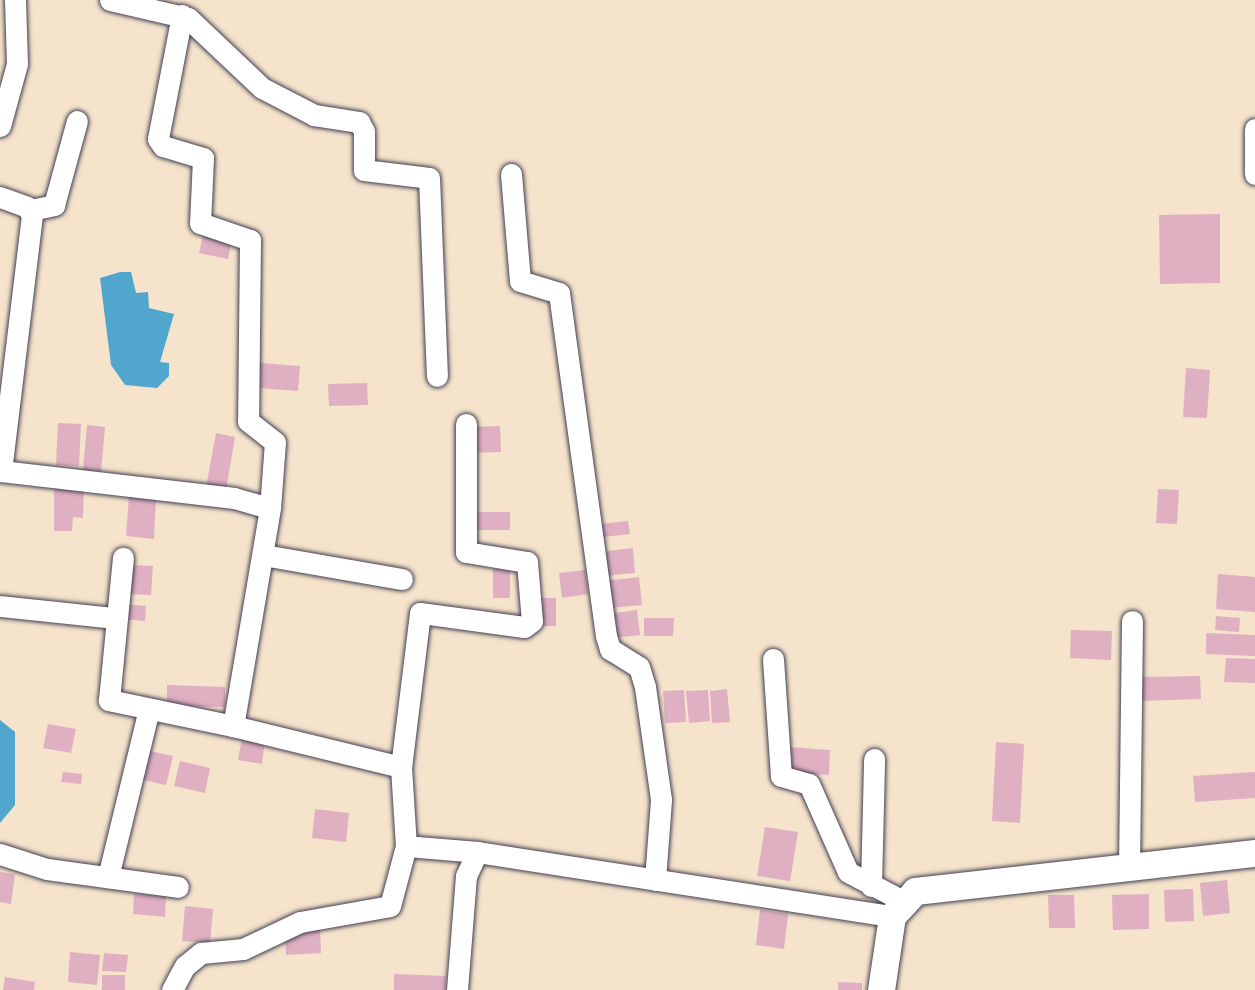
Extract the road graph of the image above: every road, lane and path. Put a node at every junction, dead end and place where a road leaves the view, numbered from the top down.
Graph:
1 (15, 0) edge
2 (110, 0) edge
3 (182, 15) junction
4 (8, 34) edge
5 (77, 121) dead end
6 (0, 126) edge
7 (1255, 129) edge
8 (512, 174) dead end
9 (1255, 174) edge
10 (0, 196) edge
11 (31, 210) junction
12 (437, 376) dead end
13 (466, 424) dead end
14 (2, 430) edge
15 (1, 471) edge
16 (270, 508) junction
17 (263, 555) junction
18 (123, 558) dead end
19 (402, 579) dead end
20 (0, 606) edge
21 (114, 618) junction
22 (1131, 621) dead end
23 (773, 658) dead end
24 (150, 709) junction
25 (233, 726) junction
26 (874, 759) dead end
27 (401, 767) junction
28 (406, 846) junction
29 (477, 852) junction
30 (1255, 853) edge
31 (0, 854) edge
32 (1129, 868) junction
33 (108, 877) junction
34 (655, 880) junction
35 (872, 886) junction
36 (178, 887) dead end
37 (897, 908) junction
38 (172, 990) edge
39 (457, 990) edge
40 (881, 990) edge

1 - 4 street
2 - 3 street
3 - 12 street
3 - 16 street
4 - 6 street
5 - 11 street
7 - 9 street
8 - 34 street
10 - 11 street
11 - 14 street
13 - 27 street
14 - 15 street
15 - 16 street
16 - 17 street
17 - 19 street
17 - 25 street
18 - 21 street
20 - 21 street
21 - 24 street
22 - 32 street
23 - 35 street
24 - 25 street
24 - 33 street
25 - 27 street
26 - 35 street
27 - 28 street
28 - 29 street
28 - 38 street
29 - 34 street
29 - 39 street
30 - 32 street
31 - 33 street
32 - 37 street
33 - 36 street
34 - 37 street
35 - 37 street
37 - 40 street

